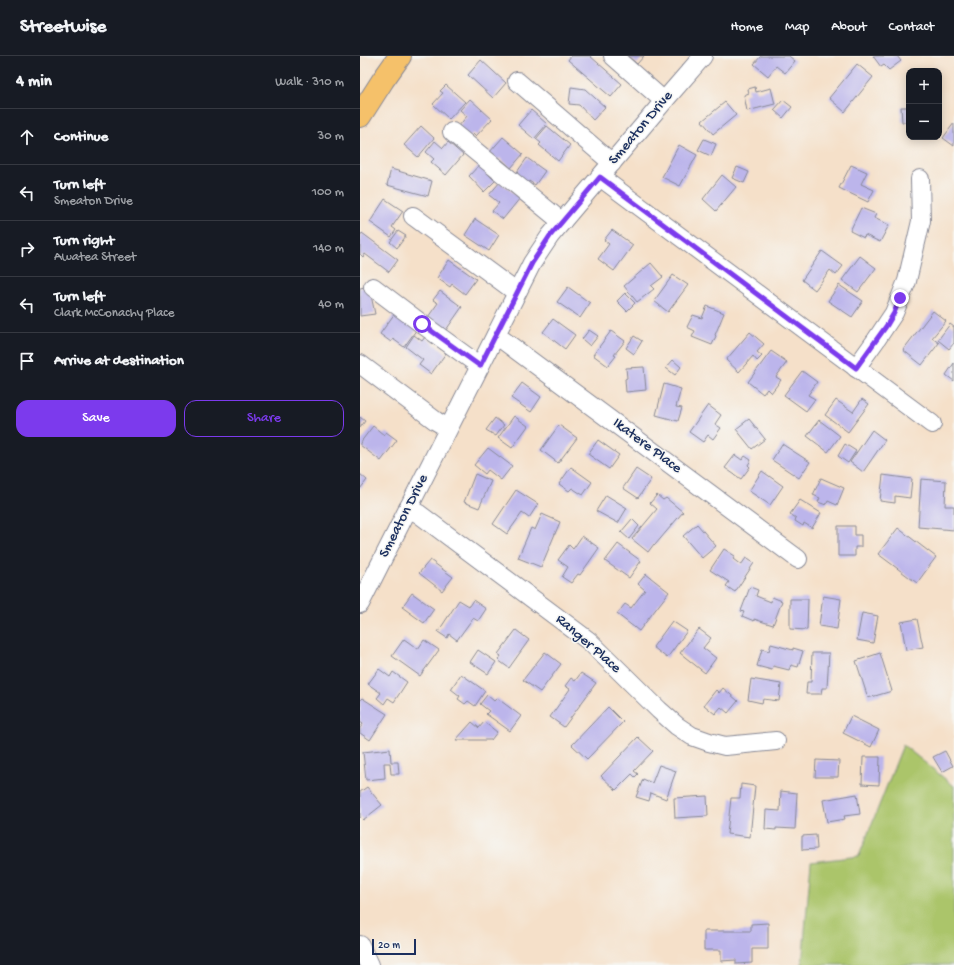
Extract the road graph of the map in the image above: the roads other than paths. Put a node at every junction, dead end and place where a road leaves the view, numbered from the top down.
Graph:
1 (400, 56) edge
2 (613, 56) edge
3 (703, 56) edge
4 (517, 82) dead end
5 (664, 100) junction
6 (360, 116) edge
7 (452, 132) dead end
8 (612, 163) junction
9 (600, 177) junction
10 (920, 179) dead end
11 (413, 216) dead end
12 (562, 222) junction
13 (373, 287) dead end
14 (516, 292) junction
15 (496, 334) junction
16 (360, 364) edge
17 (480, 366) junction
18 (856, 368) junction
19 (932, 424) dead end
20 (448, 428) junction
21 (408, 508) junction
22 (798, 559) dead end
23 (360, 604) edge
24 (776, 741) dead end
25 (360, 945) edge
26 (370, 965) edge

1 - 6 highway
2 - 5 street
3 - 5 street, Smeaton Drive
4 - 8 street
5 - 8 street, Smeaton Drive
7 - 12 street
8 - 9 street, Smeaton Drive
9 - 12 street, Smeaton Drive
9 - 18 street
10 - 18 street
11 - 14 street
12 - 14 street, Smeaton Drive
13 - 17 street
14 - 15 street, Smeaton Drive
15 - 17 street, Smeaton Drive
15 - 22 street, Ikatere Place
16 - 20 street
17 - 20 street, Smeaton Drive
18 - 19 street
20 - 21 street, Smeaton Drive
21 - 23 street, Smeaton Drive
21 - 24 street, Ranger Place
25 - 26 street

